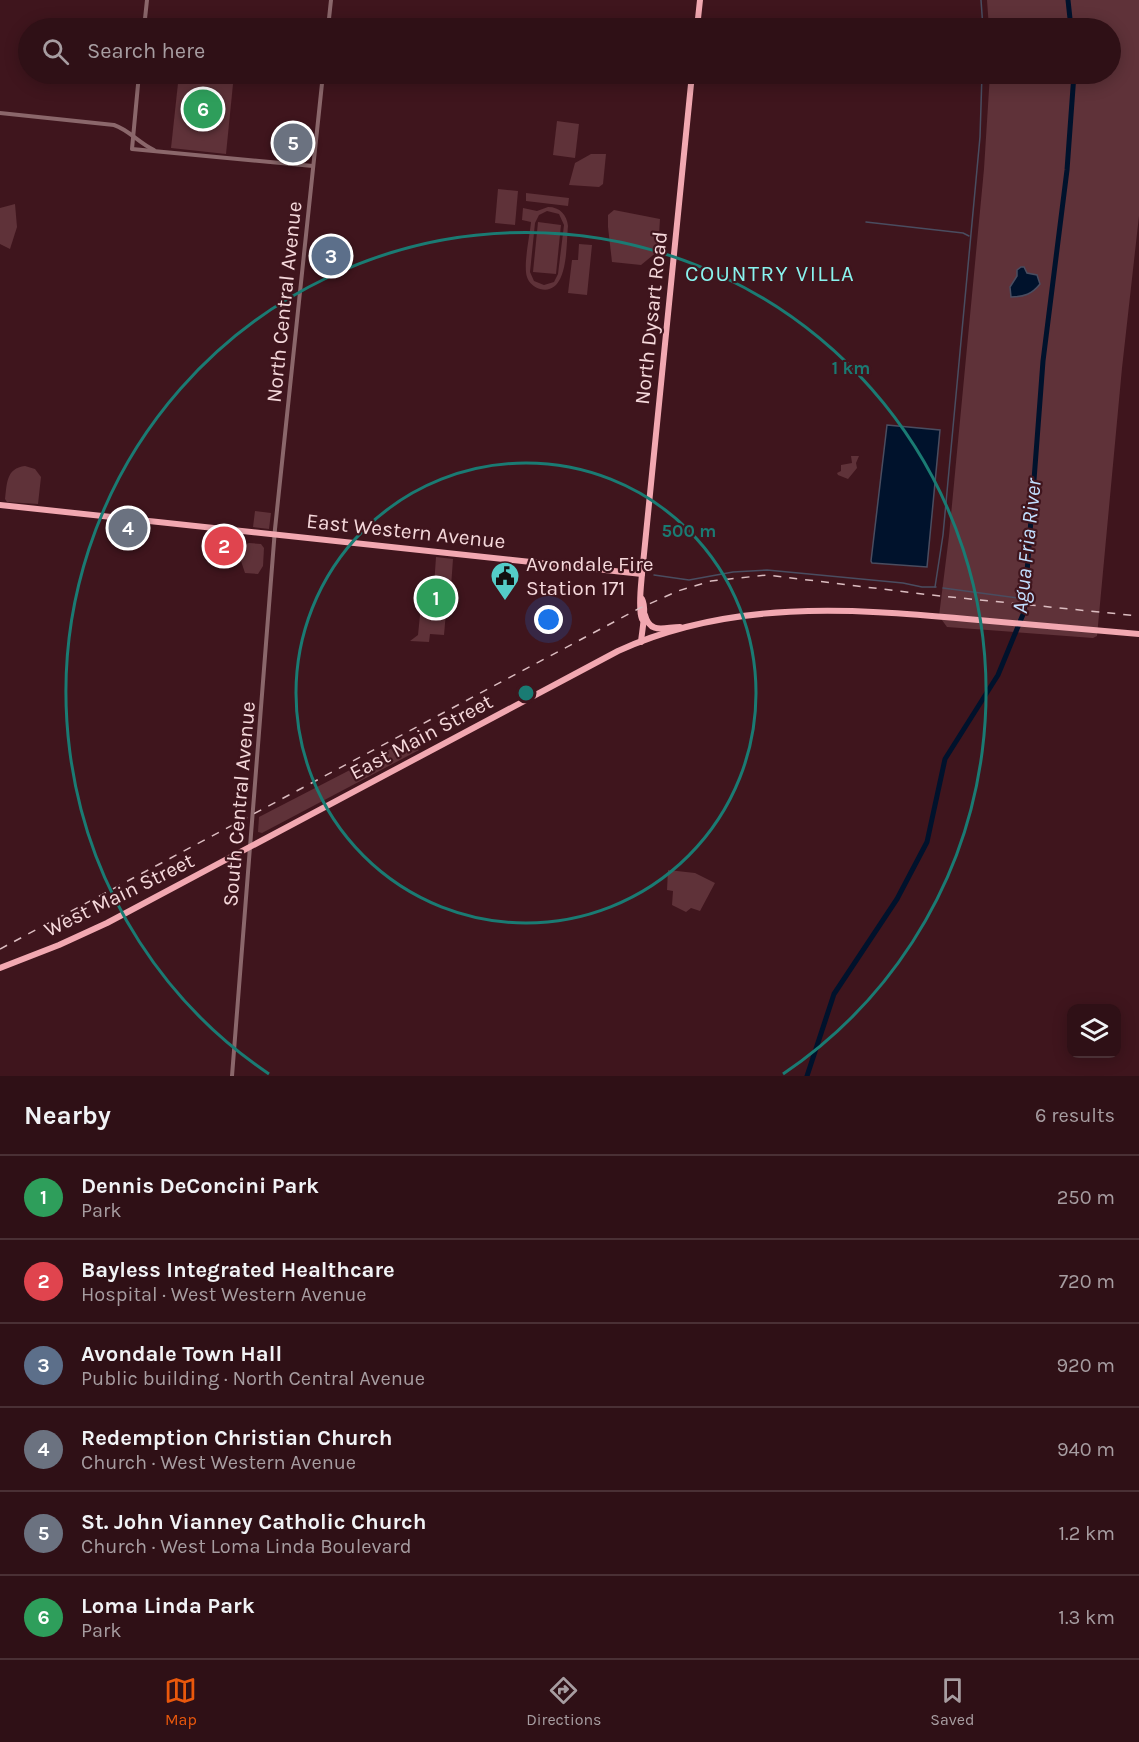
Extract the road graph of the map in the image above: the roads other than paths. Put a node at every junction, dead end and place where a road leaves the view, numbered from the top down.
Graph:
1 (147, 0) edge
2 (331, 0) edge
3 (700, 0) edge
4 (145, 18) edge
5 (329, 18) edge
6 (698, 18) edge
7 (138, 84) edge
8 (322, 84) edge
9 (691, 84) edge
10 (0, 113) edge
11 (132, 136) junction
12 (160, 152) junction
13 (313, 166) junction
14 (0, 505) edge
15 (275, 534) junction
16 (642, 574) junction
17 (643, 617) junction
18 (687, 627) junction
19 (1139, 634) edge
20 (641, 642) junction
21 (250, 847) junction
22 (0, 968) edge
23 (232, 1076) edge

1 - 4 street
2 - 5 street
3 - 6 main road
7 - 11 street
8 - 13 street, North Central Avenue
9 - 16 main road, North Dysart Road
10 - 11 street
11 - 12 street
11 - 12 street
12 - 13 street
13 - 15 street, North Central Avenue
14 - 15 main road, East Western Avenue
15 - 16 main road, East Western Avenue
15 - 21 street, South Central Avenue
16 - 17 main road, North Dysart Road
17 - 18 main road
17 - 20 main road, North Dysart Road
18 - 19 main road
18 - 20 main road, East Main Street
20 - 21 main road, East Main Street
21 - 22 main road, West Main Street
21 - 23 street, South Central Avenue

